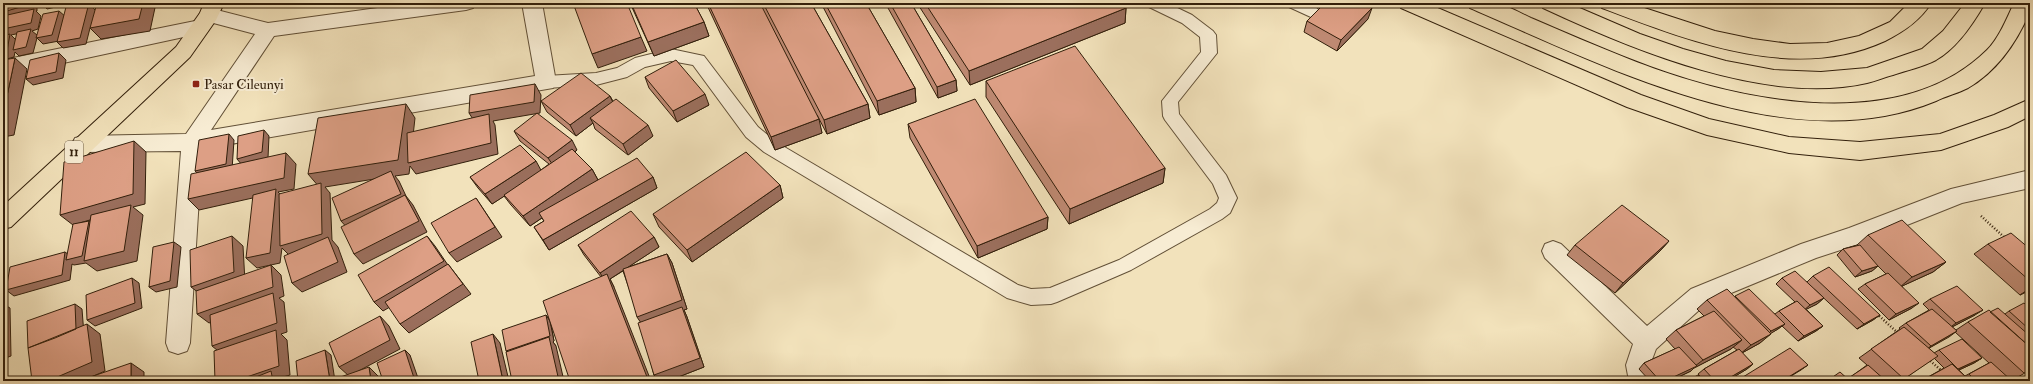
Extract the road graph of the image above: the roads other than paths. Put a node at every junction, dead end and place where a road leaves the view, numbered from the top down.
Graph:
1 (532, 3) edge
2 (1154, 3) edge
3 (1294, 3) edge
4 (1408, 3) edge
5 (1477, 3) edge
6 (1550, 3) edge
7 (1609, 3) edge
8 (1921, 3) edge
9 (1975, 3) edge
10 (2024, 3) edge
11 (458, 4) edge
12 (1313, 13) edge
13 (207, 15) edge
14 (268, 30) junction
15 (3, 68) edge
16 (546, 82) junction
17 (2030, 107) edge
18 (192, 142) junction
19 (84, 144) junction
20 (2030, 179) edge
21 (3, 220) edge
22 (1553, 251) dead end
23 (1647, 341) junction
24 (178, 343) dead end
25 (1641, 381) edge

1 - 16 street
2 - 16 lane
3 - 12 lane
4 - 17 highway
5 - 10 highway
6 - 9 highway
7 - 8 highway
11 - 14 street
13 - 14 street
13 - 15 street
13 - 19 highway, 11
14 - 18 street
16 - 18 street
18 - 19 street
18 - 24 street
19 - 21 highway, 11
20 - 23 street
22 - 23 street
23 - 25 street

